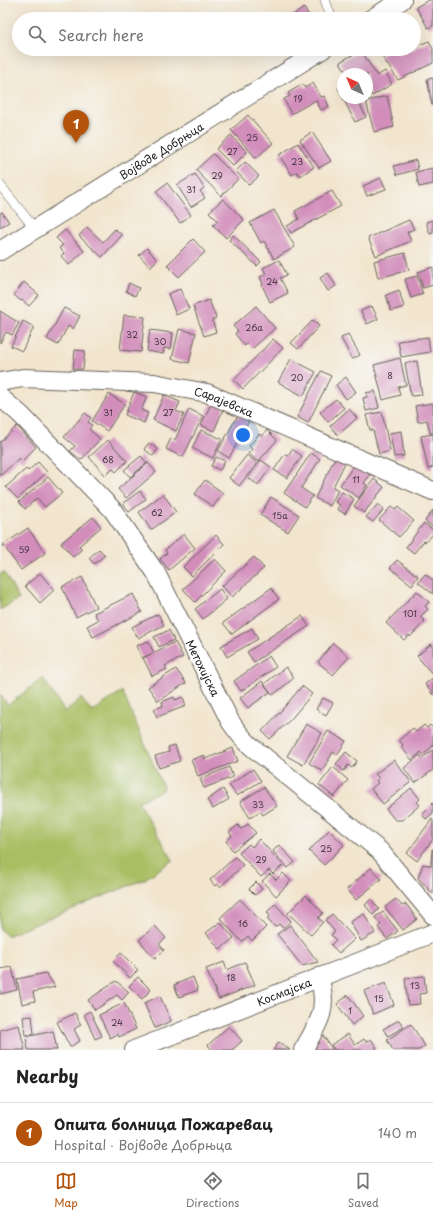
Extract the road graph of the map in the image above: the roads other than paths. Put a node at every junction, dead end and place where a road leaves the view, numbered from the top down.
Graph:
1 (325, 0) edge
2 (402, 0) edge
3 (329, 12) edge
4 (382, 12) edge
5 (312, 56) edge
6 (0, 185) edge
7 (35, 229) junction
8 (0, 251) edge
9 (0, 382) edge
10 (0, 397) edge
11 (433, 491) edge
12 (433, 915) edge
13 (433, 933) edge
14 (320, 977) junction
15 (134, 1050) edge
16 (303, 1050) edge

1 - 3 lane
2 - 4 street
5 - 7 street, Војводе Добрњца
6 - 7 lane
7 - 8 street, Војводе Добрњца
9 - 11 street, Сарајевска
10 - 12 street, Метохијска
13 - 14 street, Космајска
14 - 15 street, Космајска
14 - 16 street

